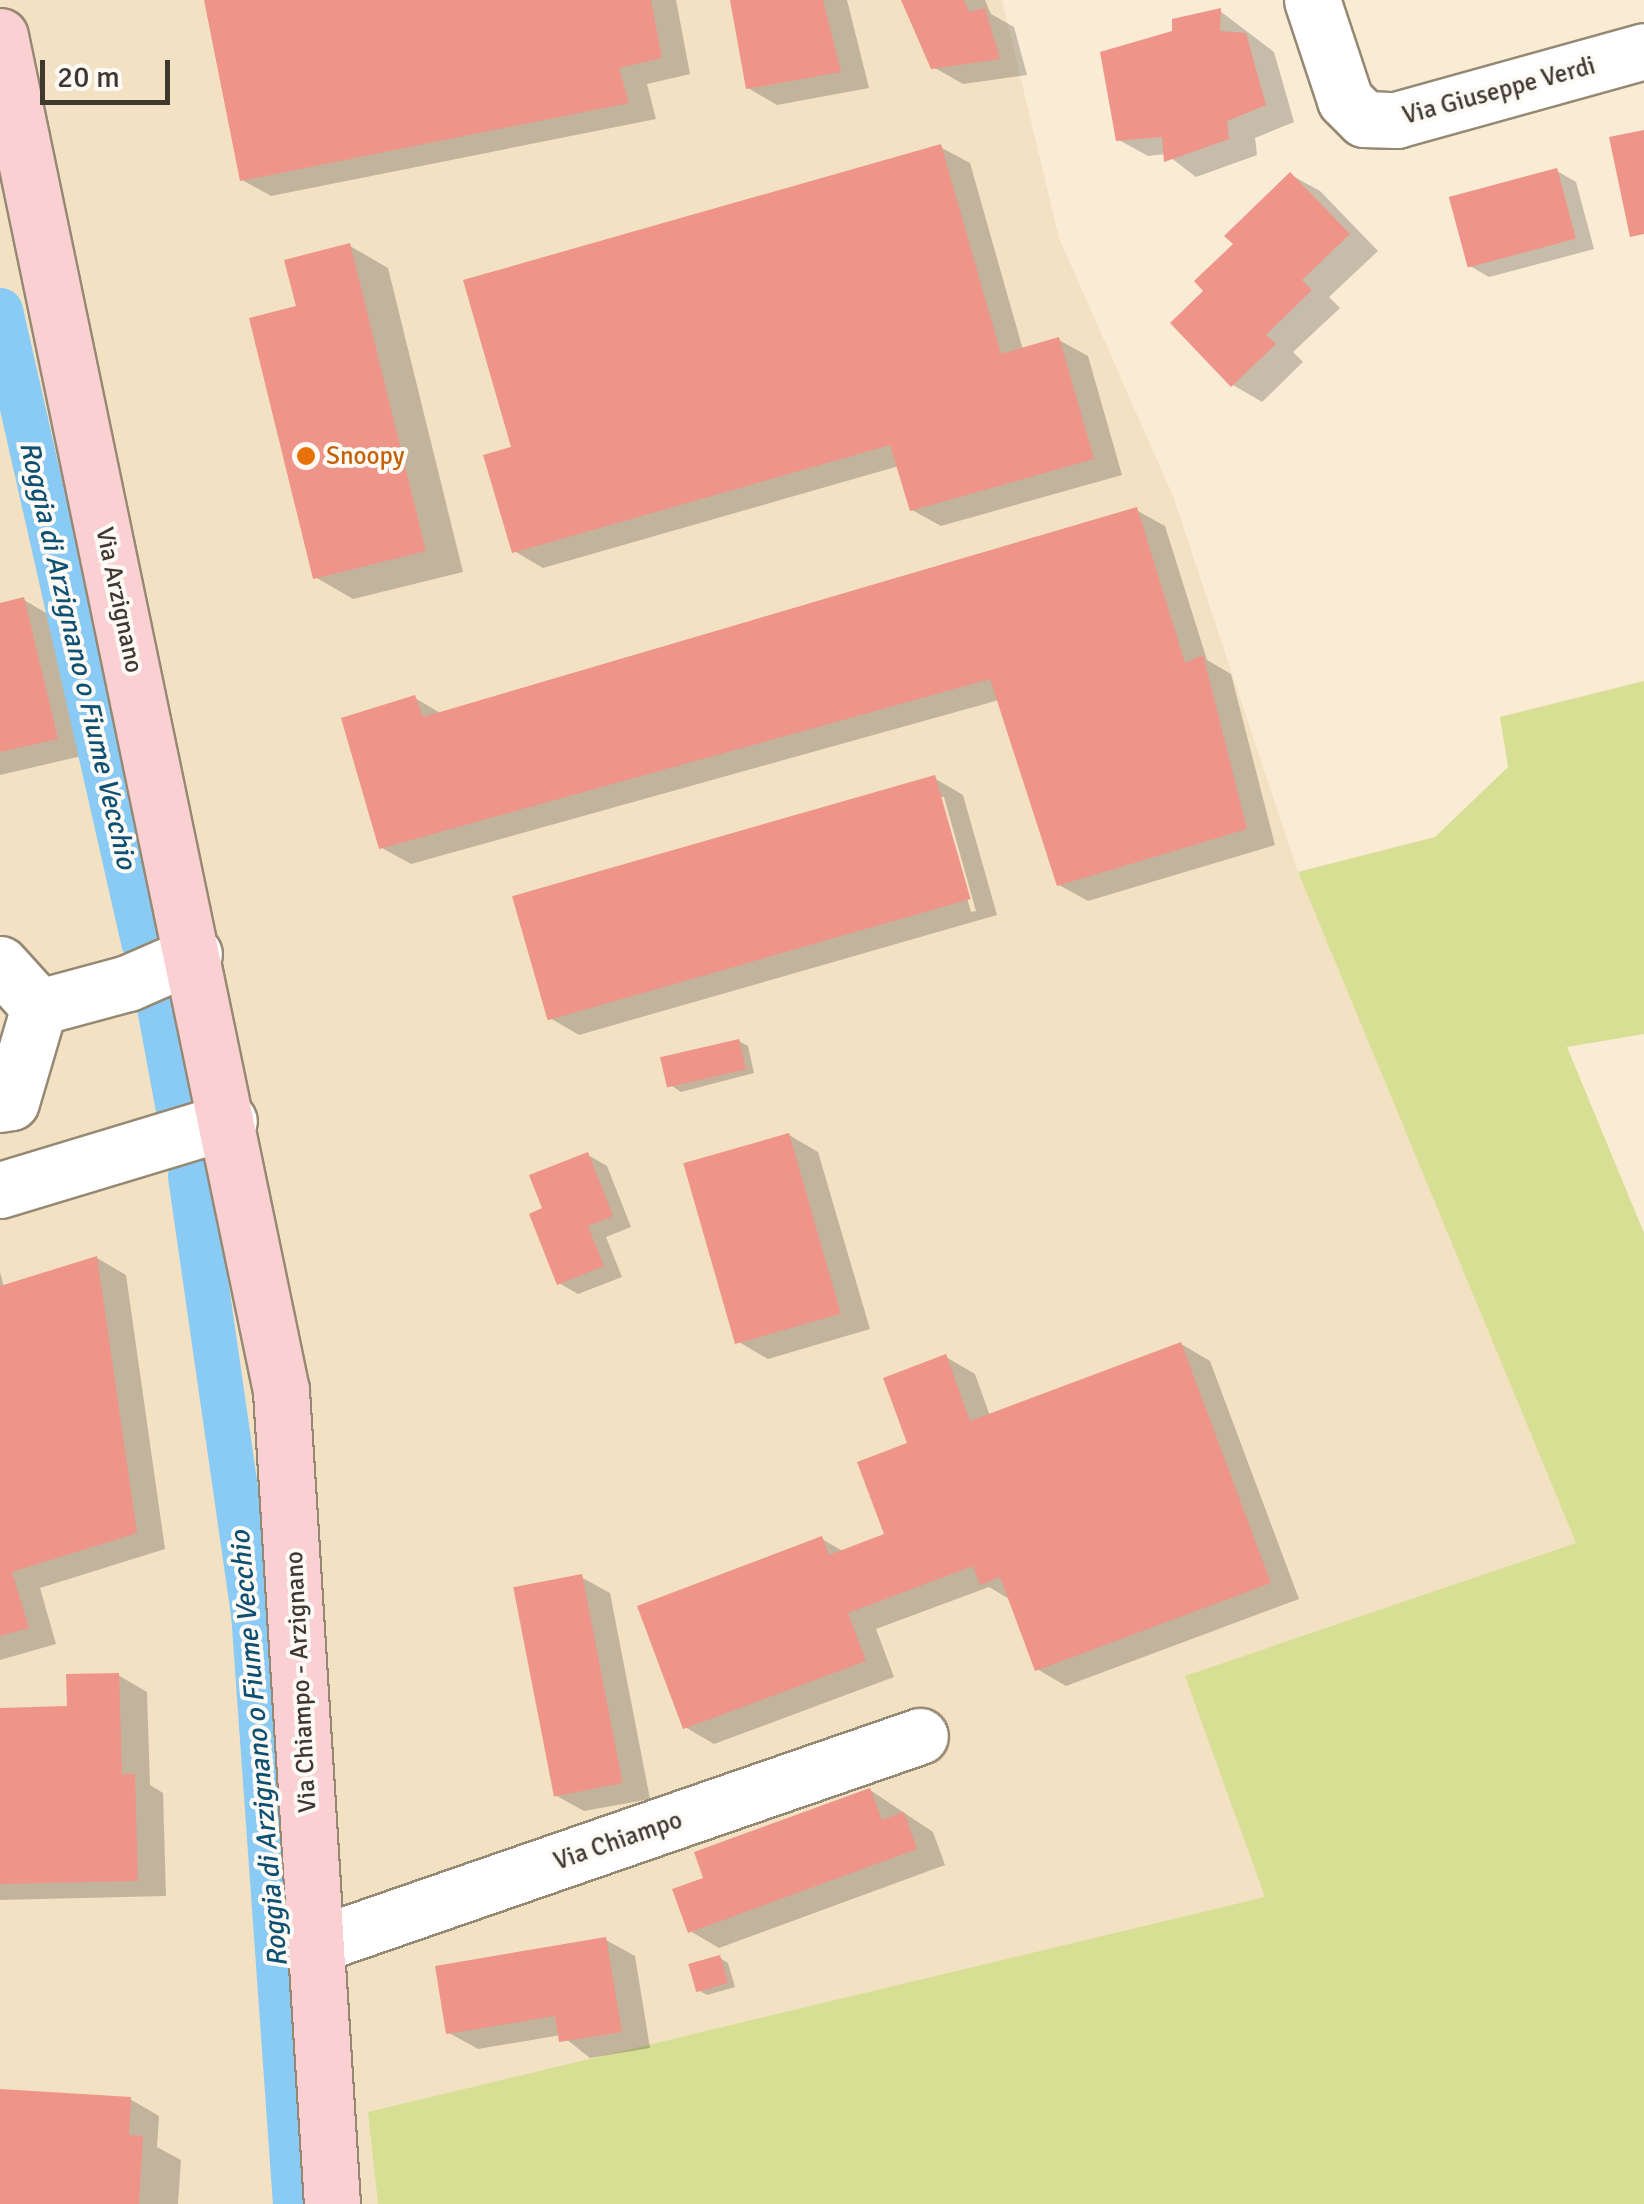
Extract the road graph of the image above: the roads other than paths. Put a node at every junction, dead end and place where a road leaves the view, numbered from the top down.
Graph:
1 (1312, 0) edge
2 (0, 36) edge
3 (1644, 51) edge
4 (194, 954) junction
5 (0, 964) edge
6 (39, 1007) junction
7 (0, 1104) edge
8 (233, 1142) junction
9 (0, 1190) edge
10 (920, 1736) dead end
11 (316, 1946) junction
12 (332, 2204) edge

1 - 3 street, Via Giuseppe Verdi
2 - 4 main road, Via Arzignano
4 - 6 street
4 - 8 main road, Via Arzignano
5 - 6 street
6 - 7 street
8 - 9 street
8 - 11 main road, Via Chiampo - Arzignano
10 - 11 street, Via Chiampo
11 - 12 main road, Via Chiampo - Arzignano

